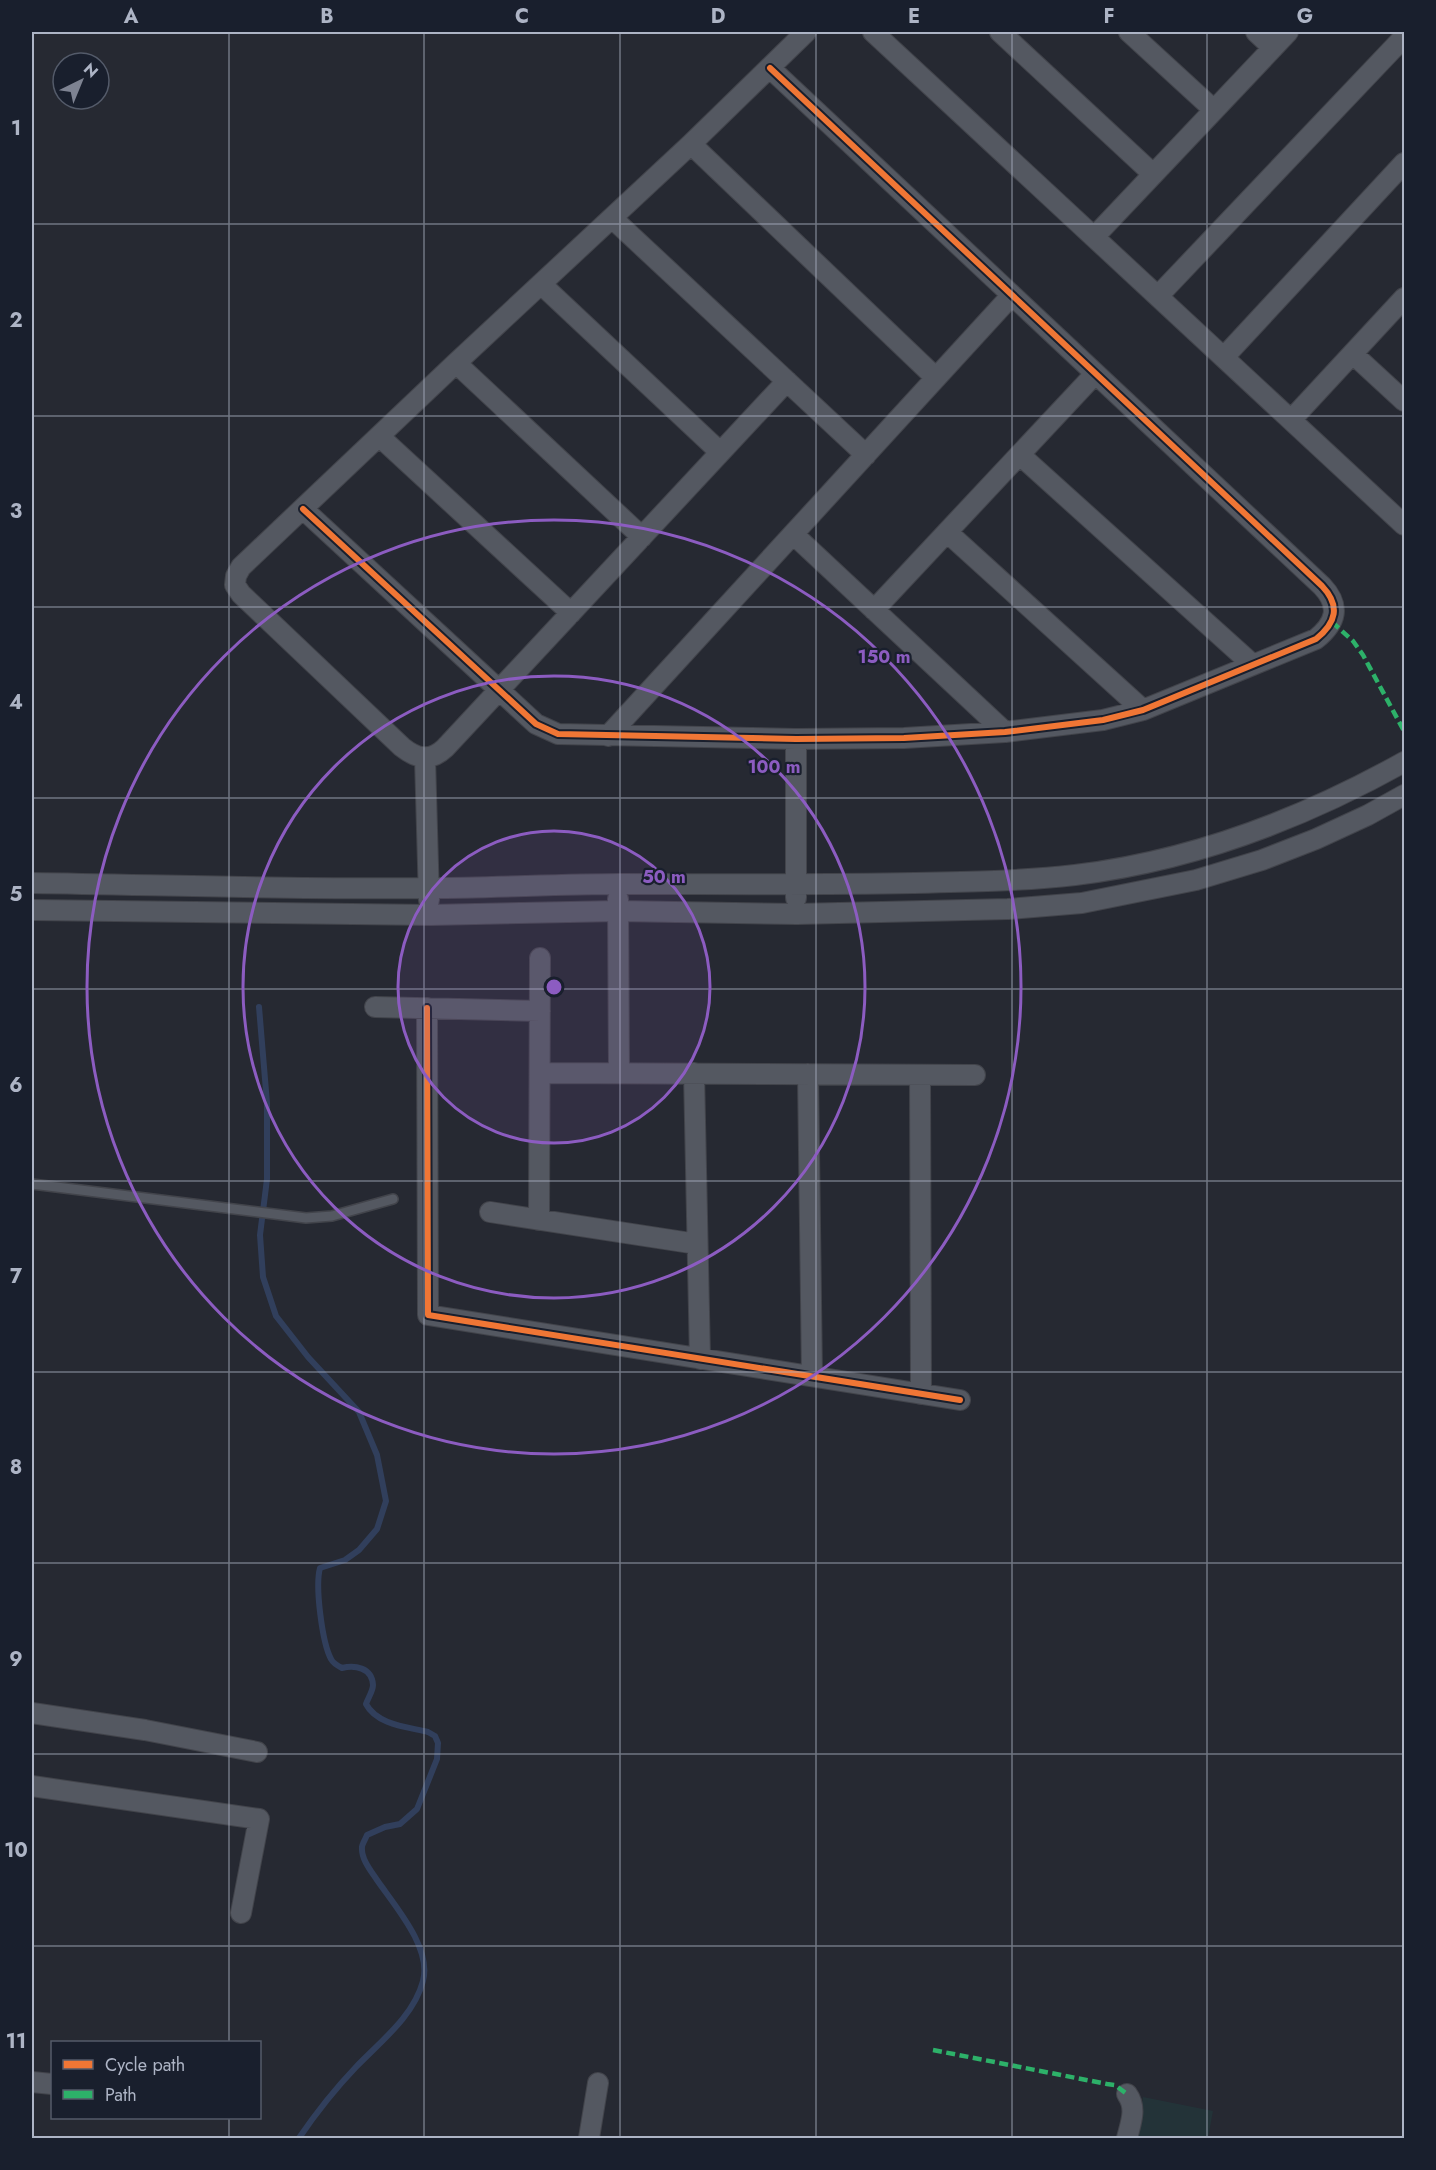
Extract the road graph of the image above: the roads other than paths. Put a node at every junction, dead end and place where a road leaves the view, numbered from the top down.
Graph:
1 (806, 32) edge
2 (873, 32) edge
3 (1000, 32) edge
4 (1129, 32) edge
5 (1256, 32) edge
6 (1288, 32) edge
7 (1404, 37) edge
8 (1273, 48) junction
9 (770, 69) junction
10 (1214, 110) junction
11 (690, 144) junction
12 (1404, 163) edge
13 (1153, 174) junction
14 (612, 218) junction
15 (1094, 237) junction
16 (541, 284) junction
17 (1012, 295) junction
18 (1158, 296) junction
19 (1404, 298) edge
20 (1353, 354) junction
21 (1224, 357) junction
22 (456, 363) junction
23 (1095, 374) junction
24 (936, 378) junction
25 (786, 381) junction
26 (1404, 401) edge
27 (1292, 420) junction
28 (379, 436) junction
29 (720, 452) junction
30 (866, 455) junction
31 (1020, 455) junction
32 (303, 509) junction
33 (1404, 525) edge
34 (947, 532) junction
35 (793, 534) junction
36 (642, 537) junction
37 (874, 610) junction
38 (571, 613) junction
39 (1253, 665) junction
40 (499, 690) junction
41 (1143, 710) junction
42 (1005, 732) junction
43 (608, 736) junction
44 (796, 739) junction
45 (425, 758) junction
46 (1404, 762) edge
47 (1404, 795) edge
48 (1188, 853) junction
49 (1196, 880) junction
50 (32, 883) edge
51 (618, 884) junction
52 (796, 886) junction
53 (429, 888) junction
54 (32, 910) edge
55 (618, 911) junction
56 (796, 914) junction
57 (430, 915) junction
58 (540, 958) dead end
59 (375, 1007) dead end
60 (428, 1008) junction
61 (540, 1011) junction
62 (540, 1073) junction
63 (619, 1073) junction
64 (694, 1074) junction
65 (808, 1074) junction
66 (920, 1075) junction
67 (975, 1075) dead end
68 (32, 1184) edge
69 (393, 1199) dead end
70 (490, 1212) dead end
71 (539, 1220) junction
72 (698, 1245) junction
73 (700, 1359) junction
74 (812, 1377) junction
75 (921, 1394) junction
76 (960, 1400) dead end
77 (32, 1713) edge
78 (257, 1752) dead end
79 (32, 1786) edge
80 (241, 1913) dead end
81 (32, 2082) edge
82 (597, 2083) dead end
83 (51, 2084) edge
84 (1128, 2094) dead end
85 (588, 2139) edge
86 (1127, 2139) edge

1 - 9 street
2 - 15 street
3 - 13 street
4 - 10 street
5 - 8 street
6 - 8 street
7 - 18 street
8 - 10 street
9 - 11 street
9 - 17 street
10 - 13 street
11 - 14 street
11 - 24 street
12 - 21 street
13 - 15 street
14 - 16 street
14 - 25 street
15 - 18 street
16 - 22 street
16 - 29 street
17 - 23 street
17 - 24 street
18 - 21 street
19 - 20 street
20 - 26 street
20 - 27 street
21 - 27 street
22 - 28 street
22 - 36 street
23 - 31 street
23 - 39 street
24 - 30 street
25 - 29 street
25 - 30 street
27 - 33 street
28 - 32 street
28 - 38 street
29 - 36 street
30 - 35 street
31 - 34 street
31 - 39 street
32 - 40 street
32 - 45 street
34 - 37 street
34 - 41 street
35 - 37 street
35 - 43 street
36 - 38 street
37 - 42 street
38 - 40 street
39 - 41 street
40 - 43 street
40 - 45 street
41 - 42 street
42 - 44 street
43 - 44 street
44 - 52 street
45 - 53 street
46 - 48 street
47 - 49 street
48 - 49 street
48 - 52 street
49 - 56 street
50 - 53 street
51 - 52 street
51 - 53 street
51 - 55 street
52 - 56 street
53 - 57 street
54 - 57 street
55 - 56 street
55 - 57 street
55 - 63 street
58 - 61 street
59 - 60 street
60 - 61 street
60 - 73 street
61 - 62 street
62 - 63 street
62 - 71 street
63 - 64 street
64 - 65 street
64 - 72 street
65 - 66 street
65 - 74 street
66 - 67 street
66 - 75 street
68 - 69 lane
70 - 71 street
71 - 72 street
72 - 73 street
73 - 74 street
74 - 75 street
75 - 76 street
77 - 78 street
79 - 80 street
81 - 83 street
82 - 85 street
84 - 86 street

